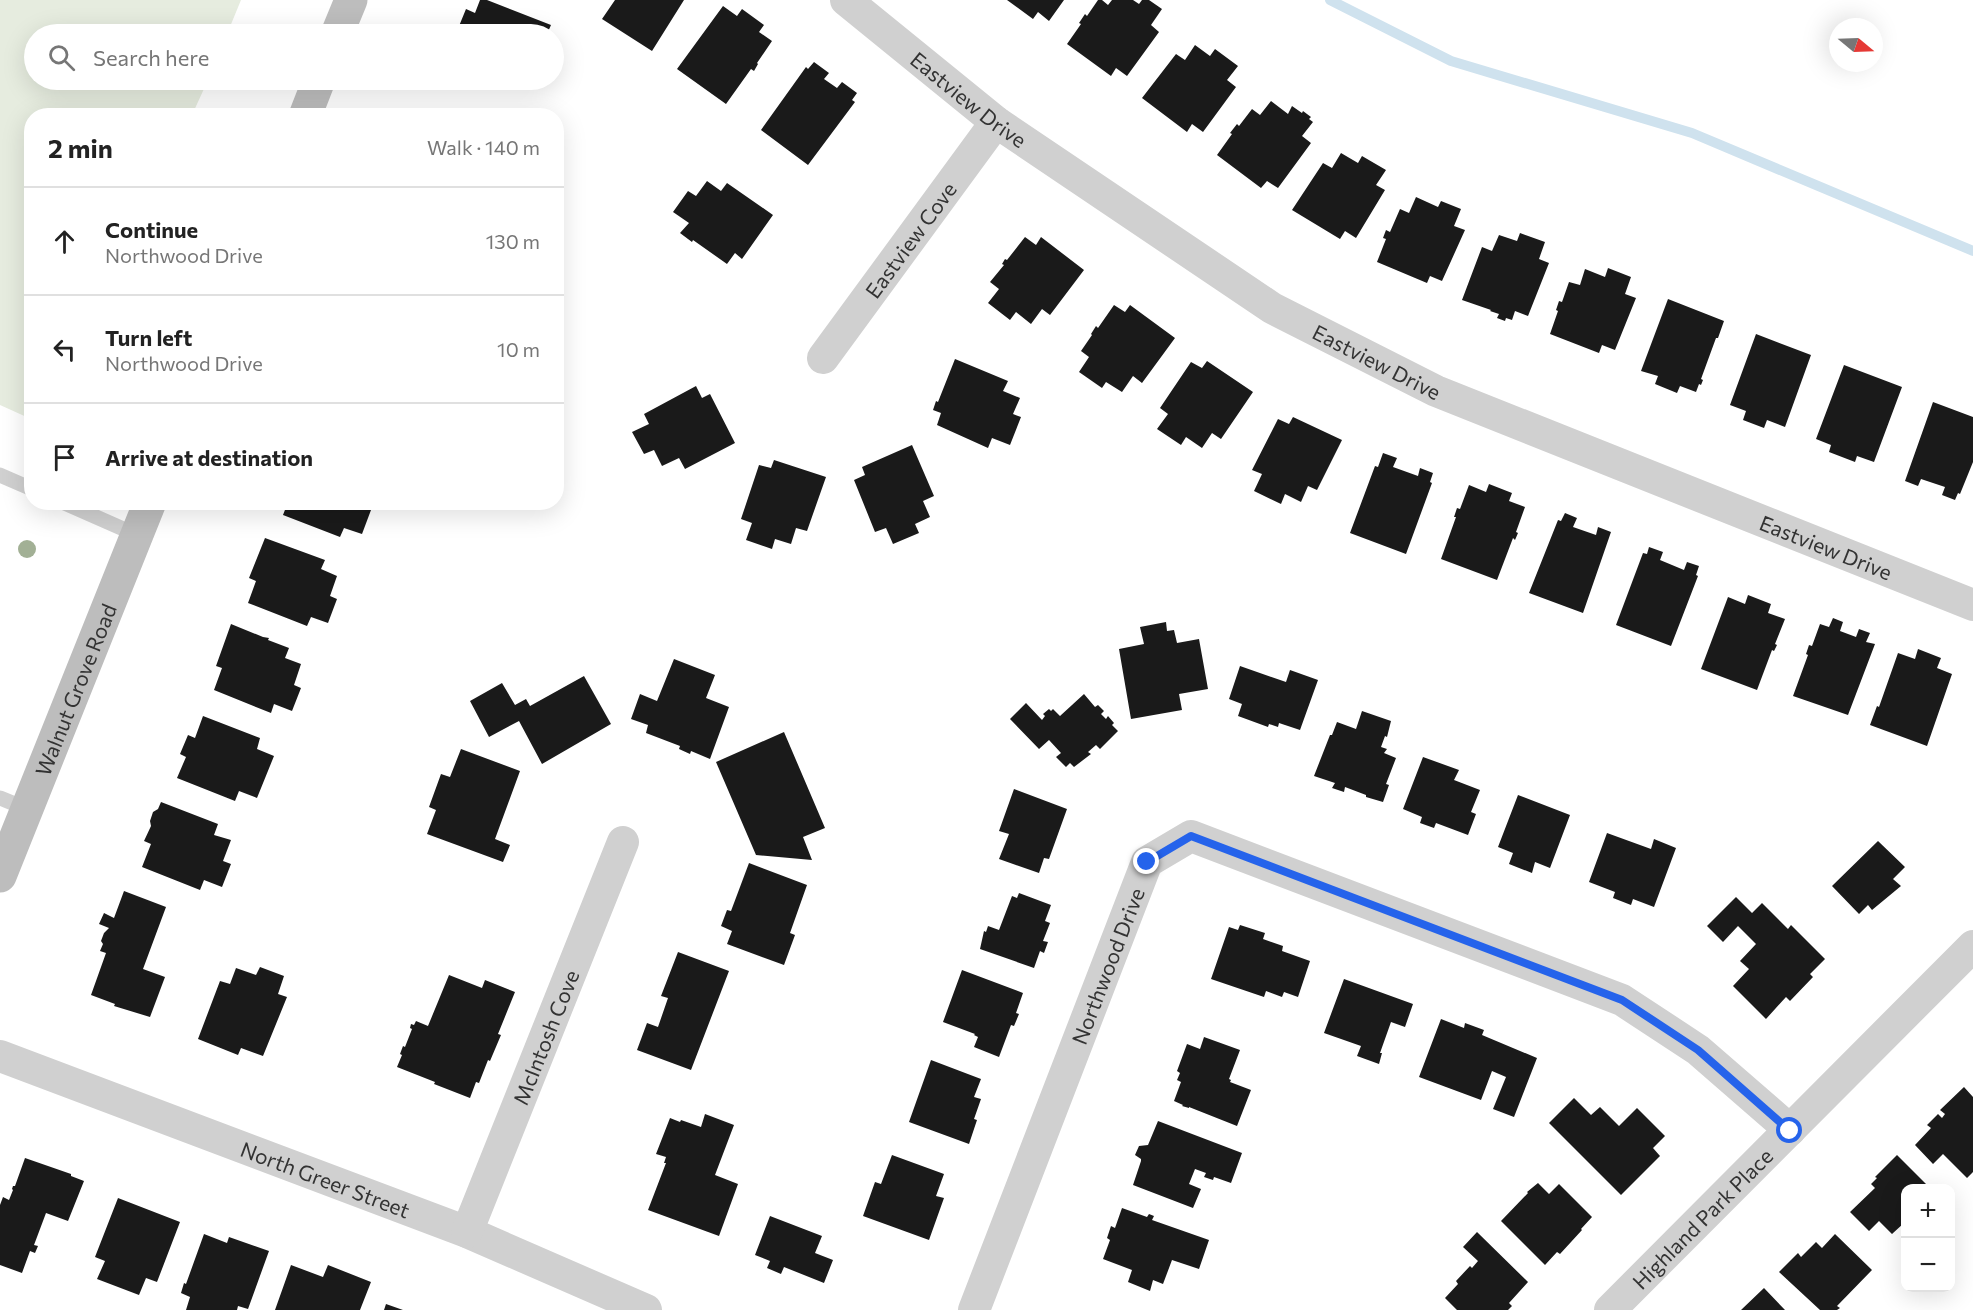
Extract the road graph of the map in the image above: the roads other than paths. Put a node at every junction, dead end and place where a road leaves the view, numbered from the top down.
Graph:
1 (351, 0) edge
2 (846, 0) edge
3 (341, 24) edge
4 (315, 90) edge
5 (308, 108) edge
6 (996, 122) junction
7 (823, 358) dead end
8 (0, 476) edge
9 (24, 486) edge
10 (80, 510) edge
11 (147, 510) edge
12 (137, 535) junction
13 (1973, 605) edge
14 (13, 803) edge
15 (623, 842) dead end
16 (0, 876) edge
17 (1973, 946) edge
18 (0, 1056) edge
19 (1790, 1131) junction
20 (467, 1232) junction
21 (646, 1310) edge
22 (974, 1310) edge
23 (1610, 1310) edge

1 - 3 main road
2 - 6 street, Eastview Drive
4 - 5 main road
6 - 7 street, Eastview Cove
6 - 13 street, Eastview Drive
8 - 9 lane
10 - 12 lane
11 - 12 main road, Walnut Grove Road
12 - 14 main road, Walnut Grove Road
14 - 16 main road, Walnut Grove Road
15 - 20 street, McIntosh Cove
17 - 19 street, Highland Park Place
18 - 20 street, North Greer Street
19 - 22 street, Northwood Drive
19 - 23 street, Highland Park Place
20 - 21 street, North Greer Street

